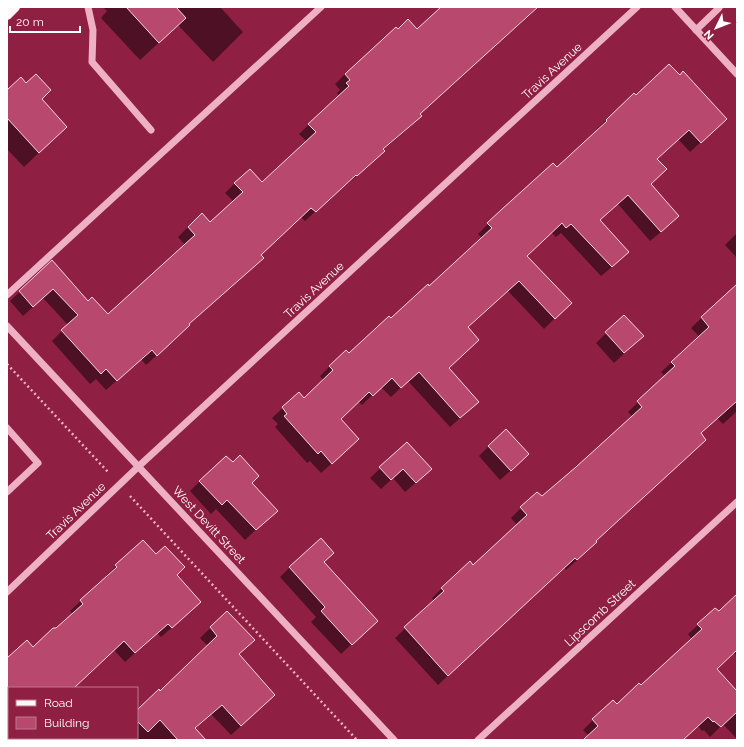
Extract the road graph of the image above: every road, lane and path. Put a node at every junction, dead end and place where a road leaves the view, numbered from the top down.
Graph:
1 (15, 7) edge
2 (88, 7) edge
3 (322, 7) edge
4 (637, 7) edge
5 (675, 7) edge
6 (720, 7) edge
7 (7, 15) edge
8 (696, 30) junction
9 (737, 74) edge
10 (151, 130) dead end
11 (7, 295) edge
12 (7, 326) edge
13 (7, 364) edge
14 (7, 428) edge
15 (139, 466) junction
16 (120, 484) junction
17 (7, 492) edge
18 (737, 502) edge
19 (7, 592) edge
20 (357, 740) edge
21 (394, 740) edge
22 (478, 740) edge

1 - 7 main road
2 - 10 street
3 - 11 street
4 - 15 street, Travis Avenue
5 - 8 street
6 - 8 street
8 - 9 street
12 - 15 street, West Devitt Street
13 - 16 path
14 - 17 street
15 - 16 street, Travis Avenue
15 - 21 street, West Devitt Street
16 - 19 street, Travis Avenue
16 - 20 path
18 - 22 street, Lipscomb Street

